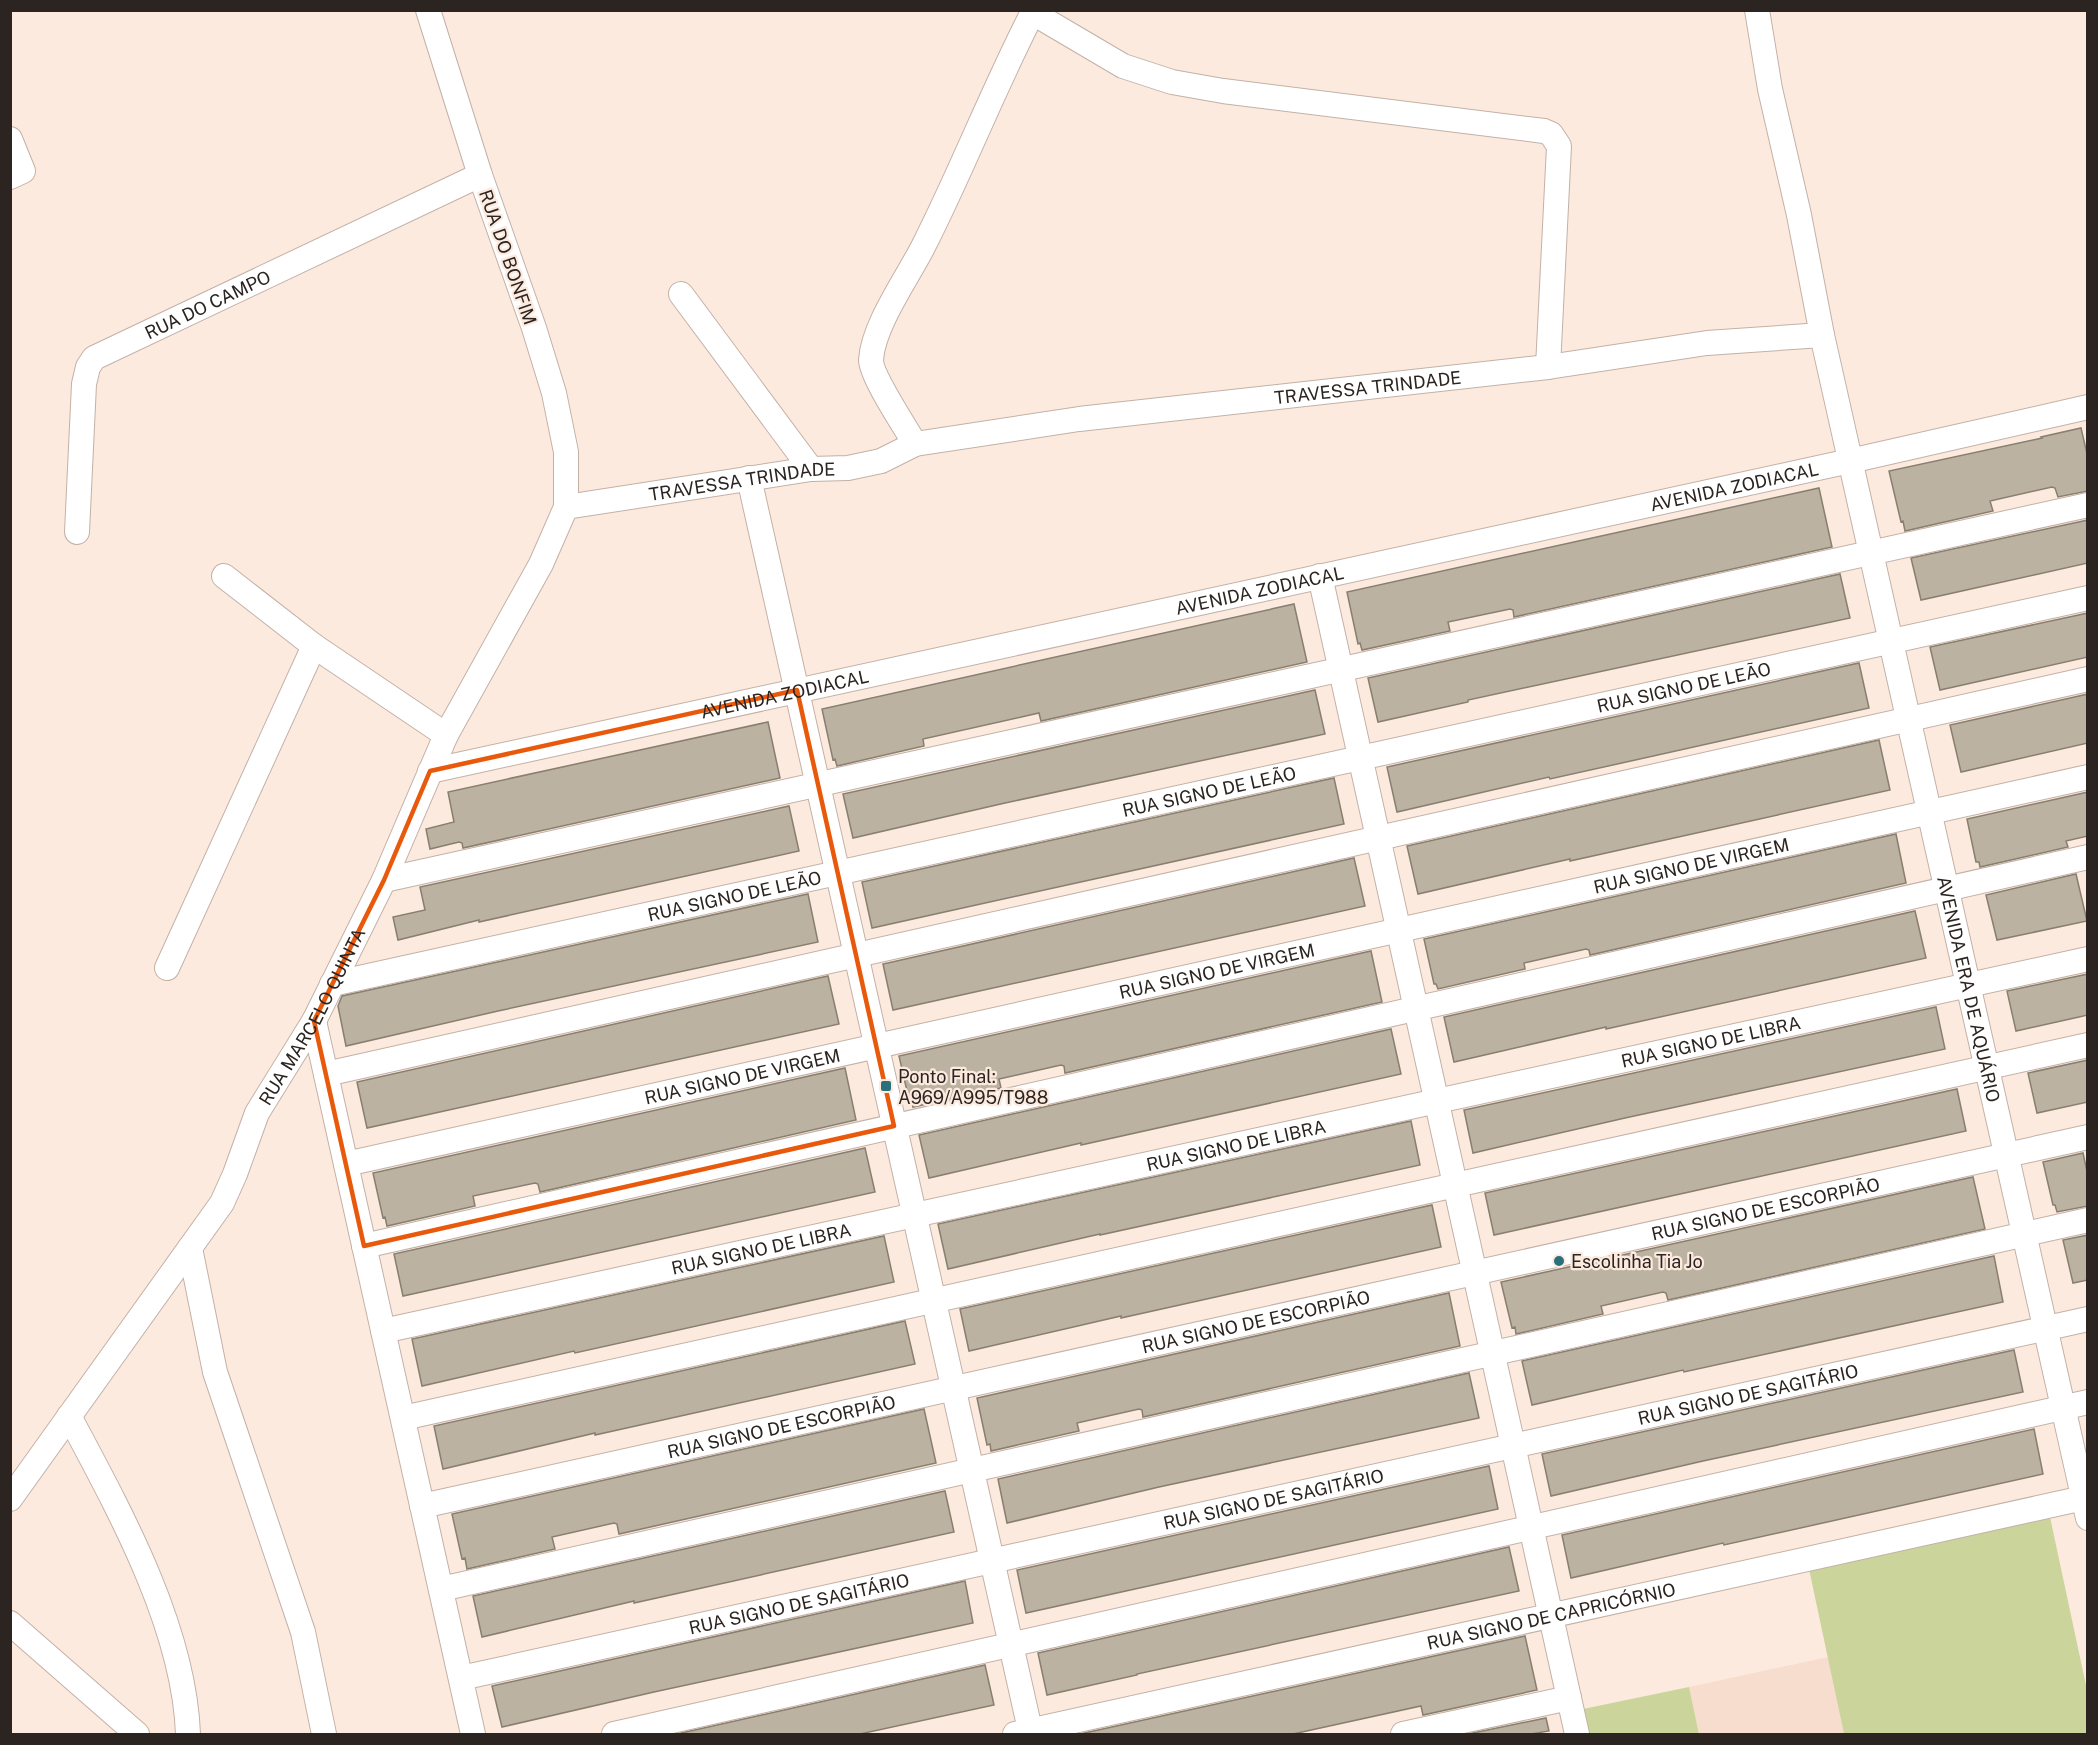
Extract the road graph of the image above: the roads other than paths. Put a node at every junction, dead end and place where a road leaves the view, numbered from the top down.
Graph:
1 (428, 10) edge
2 (1757, 10) edge
3 (1033, 12) edge
4 (10, 139) edge
5 (480, 175) junction
6 (10, 177) edge
7 (681, 294) dead end
8 (1822, 335) junction
9 (1548, 367) junction
10 (2088, 407) edge
11 (915, 444) junction
12 (1850, 461) junction
13 (811, 469) junction
14 (749, 478) junction
15 (2088, 505) edge
16 (566, 507) junction
17 (77, 532) dead end
18 (1870, 553) junction
19 (224, 576) dead end
20 (1320, 576) junction
21 (2088, 598) edge
22 (1890, 641) junction
23 (314, 646) junction
24 (1341, 669) junction
25 (2088, 679) edge
26 (797, 690) junction
27 (1908, 719) junction
28 (446, 735) junction
29 (1361, 758) junction
30 (430, 771) junction
31 (2088, 777) edge
32 (818, 784) junction
33 (1929, 813) junction
34 (1378, 838) junction
35 (2088, 857) edge
36 (838, 873) junction
37 (384, 880) junction
38 (1946, 889) junction
39 (1399, 930) junction
40 (856, 955) junction
41 (2088, 959) edge
42 (167, 968) dead end
43 (332, 984) junction
44 (1967, 985) junction
45 (1416, 1009) junction
46 (314, 1021) junction
47 (2088, 1045) edge
48 (876, 1046) junction
49 (1986, 1068) junction
50 (326, 1074) junction
51 (1437, 1101) junction
52 (894, 1126) junction
53 (2088, 1137) edge
54 (2006, 1155) junction
55 (346, 1164) junction
56 (1456, 1185) junction
57 (914, 1215) junction
58 (2088, 1220) edge
59 (2024, 1234) junction
60 (364, 1246) junction
61 (190, 1248) junction
62 (1475, 1273) junction
63 (933, 1300) junction
64 (2088, 1319) edge
65 (2045, 1328) junction
66 (383, 1331) junction
67 (1493, 1354) junction
68 (953, 1389) junction
69 (2088, 1402) edge
70 (2063, 1408) junction
71 (69, 1416) junction
72 (403, 1418) junction
73 (1513, 1446) junction
74 (972, 1470) junction
75 (10, 1499) edge
76 (2086, 1504) edge
77 (422, 1506) junction
78 (1531, 1528) junction
79 (992, 1561) junction
80 (441, 1589) junction
81 (1551, 1616) junction
82 (10, 1623) edge
83 (1011, 1645) junction
84 (461, 1678) junction
85 (1569, 1698) junction
86 (1025, 1733) edge
87 (137, 1734) edge
88 (188, 1734) edge
89 (324, 1734) edge
90 (473, 1734) edge
91 (614, 1734) edge
92 (1403, 1734) edge
93 (1577, 1734) edge

1 - 5 street, RUA DO BONFIM
2 - 8 street, AVENIDA ERA DE AQUÁRIO
3 - 9 street
3 - 11 street
4 - 6 street
5 - 16 street, RUA DO BONFIM
5 - 17 street, RUA DO CAMPO
7 - 13 street
8 - 9 street, TRAVESSA TRINDADE
8 - 12 street, AVENIDA ERA DE AQUÁRIO
9 - 11 street, TRAVESSA TRINDADE
10 - 12 street, AVENIDA ZODIACAL
11 - 13 street, TRAVESSA TRINDADE
12 - 18 street, AVENIDA ERA DE AQUÁRIO
12 - 20 street, AVENIDA ZODIACAL
13 - 14 street, TRAVESSA TRINDADE
14 - 16 street, TRAVESSA TRINDADE
14 - 26 street
15 - 18 street
16 - 28 street, RUA MARCELO QUINTA
18 - 22 street, AVENIDA ERA DE AQUÁRIO
18 - 24 street
19 - 23 street
20 - 24 street
20 - 26 street, AVENIDA ZODIACAL
21 - 22 street, RUA SIGNO DE LEÃO
22 - 27 street, AVENIDA ERA DE AQUÁRIO
22 - 29 street, RUA SIGNO DE LEÃO
23 - 28 street
23 - 42 street
24 - 29 street
24 - 32 street
25 - 27 street
26 - 30 street, AVENIDA ZODIACAL
26 - 32 street
27 - 33 street, AVENIDA ERA DE AQUÁRIO
27 - 34 street
28 - 30 street, RUA MARCELO QUINTA
29 - 34 street
29 - 36 street, RUA SIGNO DE LEÃO
30 - 37 street, RUA MARCELO QUINTA
31 - 33 street, RUA SIGNO DE VIRGEM
32 - 36 street
32 - 37 street
33 - 38 street, AVENIDA ERA DE AQUÁRIO
33 - 39 street, RUA SIGNO DE VIRGEM
34 - 39 street
34 - 40 street
35 - 38 street
36 - 40 street
36 - 43 street, RUA SIGNO DE LEÃO
37 - 43 street, RUA MARCELO QUINTA
38 - 44 street, AVENIDA ERA DE AQUÁRIO
38 - 45 street
39 - 45 street
39 - 48 street, RUA SIGNO DE VIRGEM
40 - 48 street
40 - 50 street
41 - 44 street, RUA SIGNO DE LIBRA
43 - 46 street, RUA MARCELO QUINTA
44 - 49 street, AVENIDA ERA DE AQUÁRIO
44 - 51 street, RUA SIGNO DE LIBRA
45 - 51 street
45 - 52 street
46 - 50 street
46 - 61 street, RUA MARCELO QUINTA
47 - 49 street
48 - 52 street
48 - 55 street, RUA SIGNO DE VIRGEM
49 - 54 street, AVENIDA ERA DE AQUÁRIO
49 - 56 street
50 - 55 street
51 - 56 street
51 - 57 street, RUA SIGNO DE LIBRA
52 - 57 street
52 - 60 street
53 - 54 street, RUA SIGNO DE ESCORPIÃO
54 - 59 street, AVENIDA ERA DE AQUÁRIO
54 - 62 street, RUA SIGNO DE ESCORPIÃO
55 - 60 street
56 - 62 street
56 - 63 street
57 - 63 street
57 - 66 street, RUA SIGNO DE LIBRA
58 - 59 street
59 - 65 street, AVENIDA ERA DE AQUÁRIO
59 - 67 street
60 - 66 street
61 - 71 street, RUA MARCELO QUINTA
61 - 89 street
62 - 67 street
62 - 68 street, RUA SIGNO DE ESCORPIÃO
63 - 68 street
63 - 72 street
64 - 65 street, RUA SIGNO DE SAGITÁRIO
65 - 70 street, AVENIDA ERA DE AQUÁRIO
65 - 73 street, RUA SIGNO DE SAGITÁRIO
66 - 72 street
67 - 73 street
67 - 74 street
68 - 74 street
68 - 77 street, RUA SIGNO DE ESCORPIÃO
69 - 70 street
70 - 76 street, AVENIDA ERA DE AQUÁRIO
70 - 78 street
71 - 75 street, RUA MARCELO QUINTA
71 - 88 street
72 - 77 street
73 - 78 street
73 - 79 street, RUA SIGNO DE SAGITÁRIO
74 - 79 street
74 - 80 street
76 - 81 street, RUA SIGNO DE CAPRICÓRNIO
77 - 80 street
78 - 81 street
78 - 83 street
79 - 83 street
79 - 84 street, RUA SIGNO DE SAGITÁRIO
80 - 84 street
81 - 85 street
81 - 86 street, RUA SIGNO DE CAPRICÓRNIO
82 - 87 street
83 - 86 street
83 - 91 street
84 - 90 street
85 - 92 street
85 - 93 street

